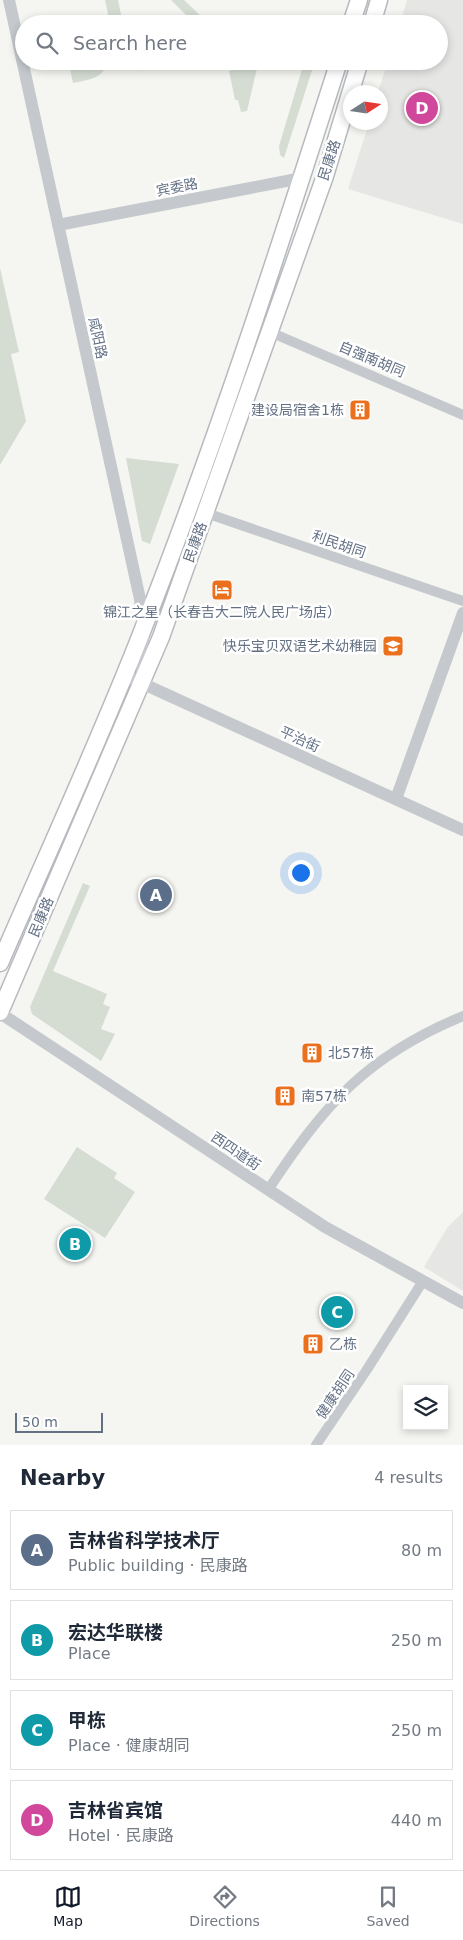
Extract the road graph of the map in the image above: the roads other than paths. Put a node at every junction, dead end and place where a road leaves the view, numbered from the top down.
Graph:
1 (9, 0) edge
2 (359, 0) edge
3 (379, 0) edge
4 (354, 15) edge
5 (375, 15) edge
6 (15, 28) edge
7 (24, 70) edge
8 (336, 70) edge
9 (357, 70) edge
10 (302, 178) junction
11 (58, 225) junction
12 (270, 332) junction
13 (463, 416) edge
14 (206, 512) junction
15 (463, 602) edge
16 (463, 613) edge
17 (143, 630) junction
18 (124, 675) junction
19 (142, 683) junction
20 (396, 799) junction
21 (463, 830) edge
22 (0, 963) edge
23 (0, 1012) edge
24 (463, 1016) edge
25 (268, 1190) junction
26 (423, 1281) junction
27 (463, 1303) edge
28 (316, 1445) edge

1 - 6 street, 咸阳路
2 - 4 main road
3 - 5 main road
7 - 11 street, 咸阳路
8 - 10 main road, 民康路
9 - 12 main road, 民康路
10 - 11 street, 宾委路
10 - 17 main road, 民康路
11 - 17 street, 咸阳路
12 - 13 street, 自强南胡同
12 - 14 main road, 民康路
14 - 15 street, 利民胡同
14 - 19 main road, 民康路
16 - 20 street
17 - 18 main road, 民康路
17 - 19 street, 咸阳路
18 - 19 street, 平治街
18 - 22 main road, 民康路
19 - 20 street, 平治街
19 - 23 main road, 民康路
20 - 21 street, 平治街
23 - 25 street, 西四道街
24 - 25 street
25 - 26 street, 西四道街
26 - 27 street, 西四道街
26 - 28 street, 健康胡同

